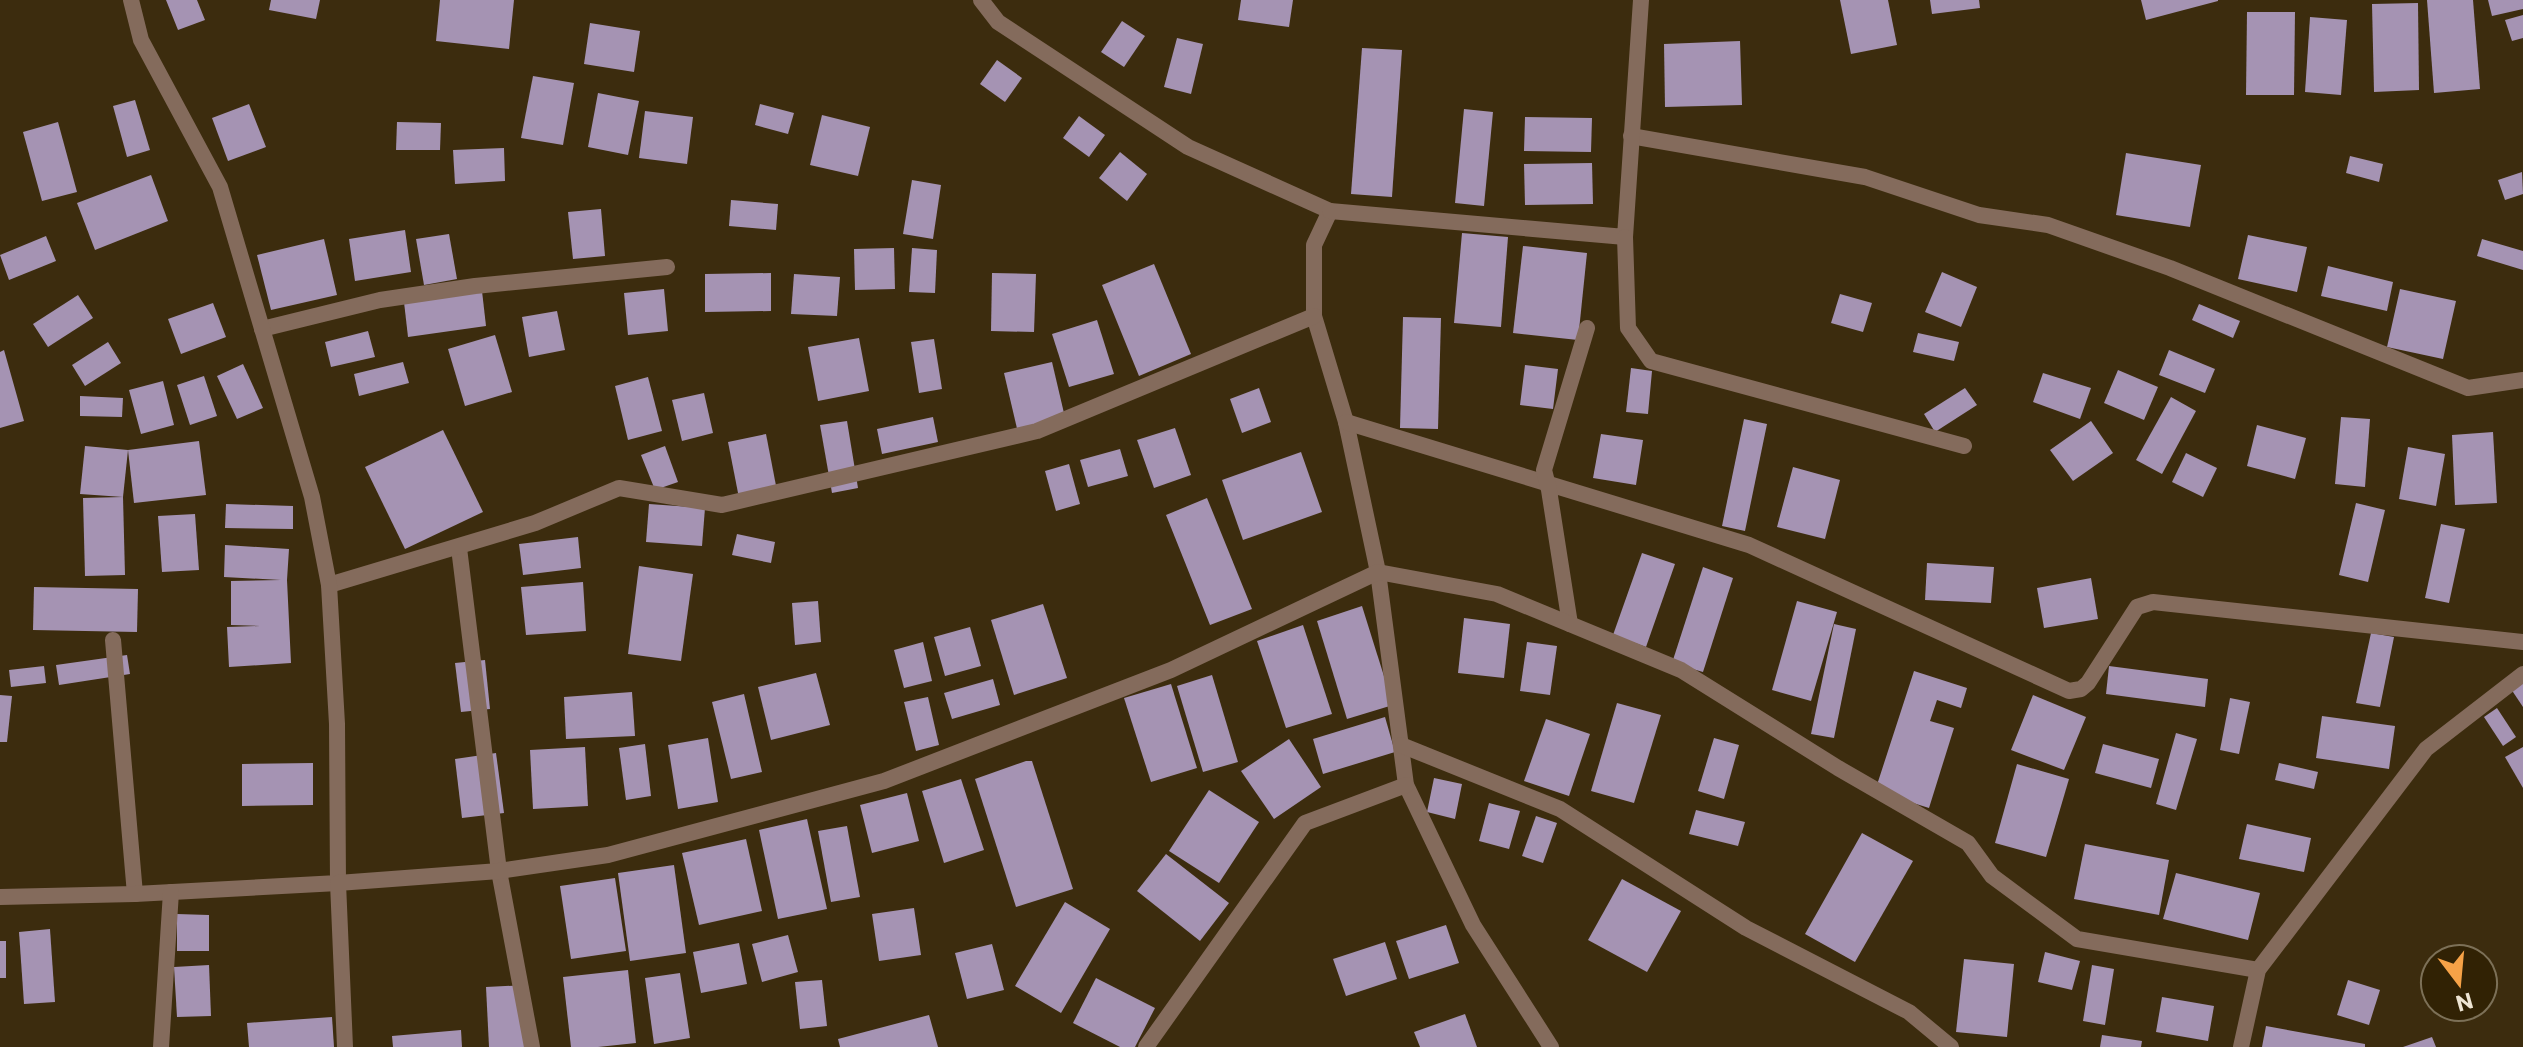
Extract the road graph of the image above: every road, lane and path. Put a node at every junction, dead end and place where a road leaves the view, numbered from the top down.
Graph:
1 (131, 0) edge
2 (981, 0) edge
3 (1641, 0) edge
4 (1631, 136) junction
5 (1330, 211) junction
6 (1625, 237) junction
7 (667, 267) dead end
8 (1314, 316) junction
9 (1587, 328) dead end
10 (262, 329) junction
11 (2523, 380) edge
12 (1346, 422) junction
13 (1964, 446) dead end
14 (1548, 483) junction
15 (459, 548) junction
16 (1378, 572) junction
17 (329, 585) junction
18 (1570, 624) junction
19 (113, 640) dead end
20 (2523, 642) edge
21 (2523, 674) edge
22 (1401, 745) junction
23 (1406, 785) junction
24 (499, 871) junction
25 (338, 883) junction
26 (171, 892) junction
27 (135, 894) junction
28 (0, 897) edge
29 (2258, 970) junction
30 (161, 1047) edge
31 (345, 1047) edge
32 (532, 1047) edge
33 (1146, 1047) edge
34 (1551, 1047) edge
35 (1951, 1047) edge
36 (2241, 1047) edge

1 - 10 street
2 - 5 street
3 - 4 street
4 - 6 street
4 - 11 street
5 - 6 street
5 - 8 street
6 - 13 street
7 - 10 street
8 - 12 street
8 - 15 street
9 - 14 street
10 - 17 street
12 - 14 street
12 - 16 street
14 - 18 street
14 - 20 street
15 - 17 street
15 - 24 street
16 - 18 street
16 - 22 street
16 - 24 street
17 - 25 street
18 - 29 street
19 - 27 street
21 - 29 street
22 - 23 street
22 - 35 street
23 - 33 street
23 - 34 street
24 - 25 street
24 - 32 street
25 - 26 street
25 - 31 street
26 - 27 street
26 - 30 street
27 - 28 street
29 - 36 street

